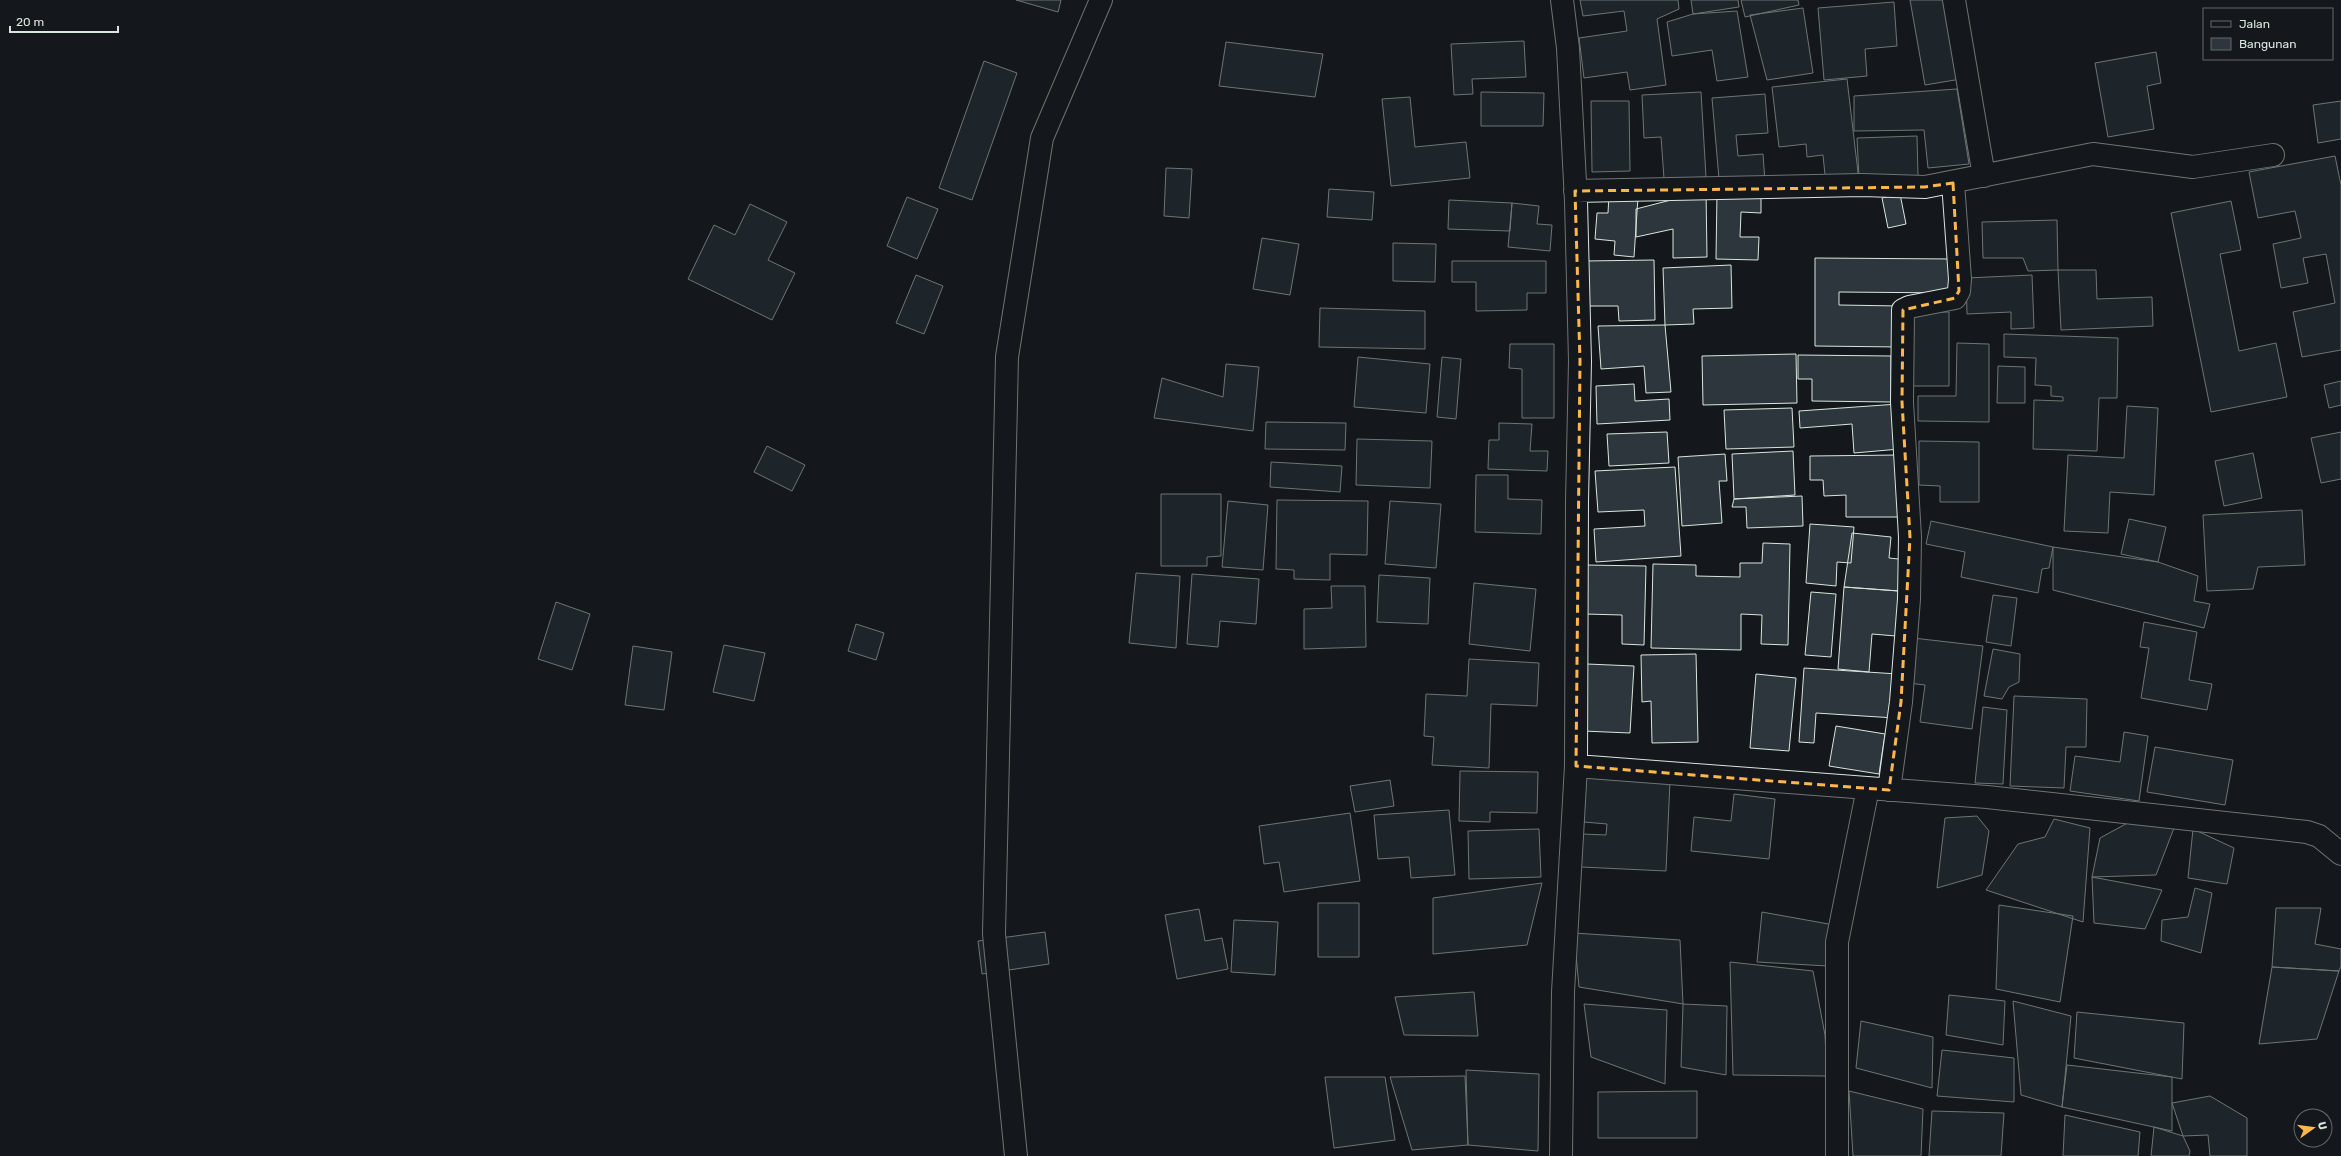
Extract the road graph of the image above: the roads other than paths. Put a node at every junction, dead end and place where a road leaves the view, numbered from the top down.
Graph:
1 (1101, 0) edge
2 (1562, 0) edge
3 (1954, 0) edge
4 (2273, 155) dead end
5 (1984, 176) junction
6 (1953, 183) junction
7 (1575, 191) junction
8 (1576, 766) junction
9 (1868, 788) junction
10 (1889, 790) junction
11 (2341, 854) edge
12 (1016, 1156) edge
13 (1561, 1156) edge
14 (1837, 1156) edge

1 - 12 street
2 - 7 street
3 - 5 street
4 - 5 street
5 - 6 street
6 - 7 street
6 - 10 street
7 - 8 street
8 - 9 street
8 - 13 street
9 - 10 street
9 - 14 street
10 - 11 street

